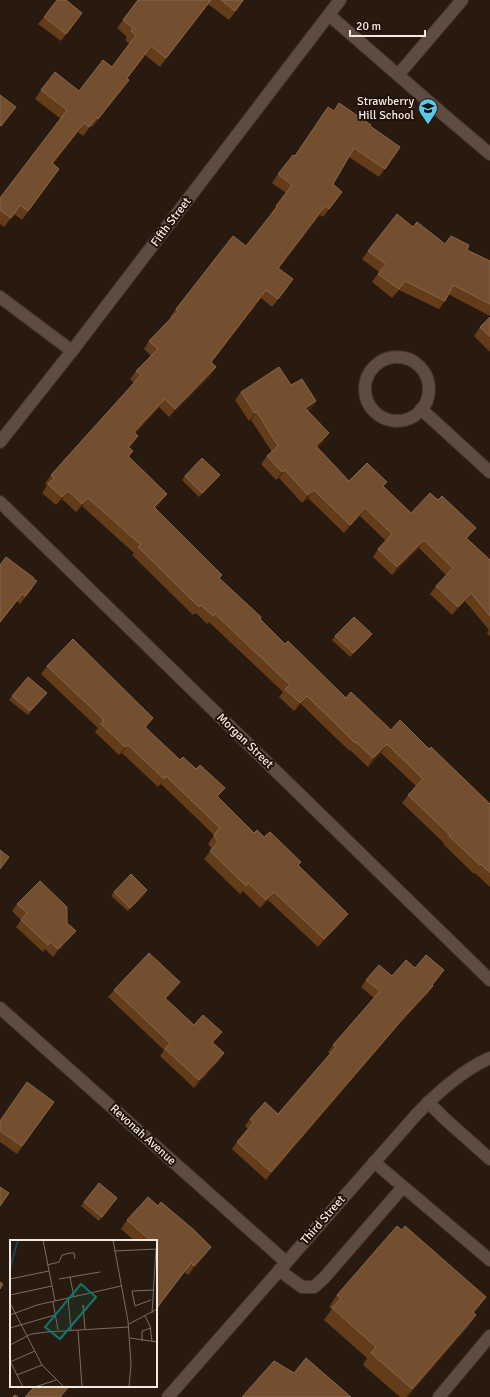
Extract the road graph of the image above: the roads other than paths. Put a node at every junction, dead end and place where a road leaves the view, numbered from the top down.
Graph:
1 (340, 0) edge
2 (462, 0) edge
3 (329, 15) junction
4 (398, 75) junction
5 (490, 154) edge
6 (0, 297) edge
7 (72, 351) junction
8 (421, 409) junction
9 (0, 442) edge
10 (490, 472) edge
11 (0, 502) edge
12 (490, 980) edge
13 (1, 1010) edge
14 (490, 1058) edge
15 (428, 1102) junction
16 (490, 1159) edge
17 (374, 1162) junction
18 (403, 1187) junction
19 (490, 1260) edge
20 (283, 1266) junction
21 (490, 1336) edge
22 (168, 1397) edge
23 (438, 1397) edge

1 - 3 street, Fifth Street
2 - 4 street
3 - 4 street
3 - 7 street, Fifth Street
4 - 5 street
6 - 7 street
7 - 9 street, Fifth Street
8 - 8 street
8 - 10 street
11 - 12 street, Morgan Street
13 - 20 street, Revonah Avenue
14 - 15 street, Third Street
15 - 16 street
15 - 17 street, Third Street
17 - 18 street
17 - 20 street, Third Street
18 - 19 street
18 - 20 street, Revonah Avenue
20 - 22 street, Third Street
21 - 23 street

